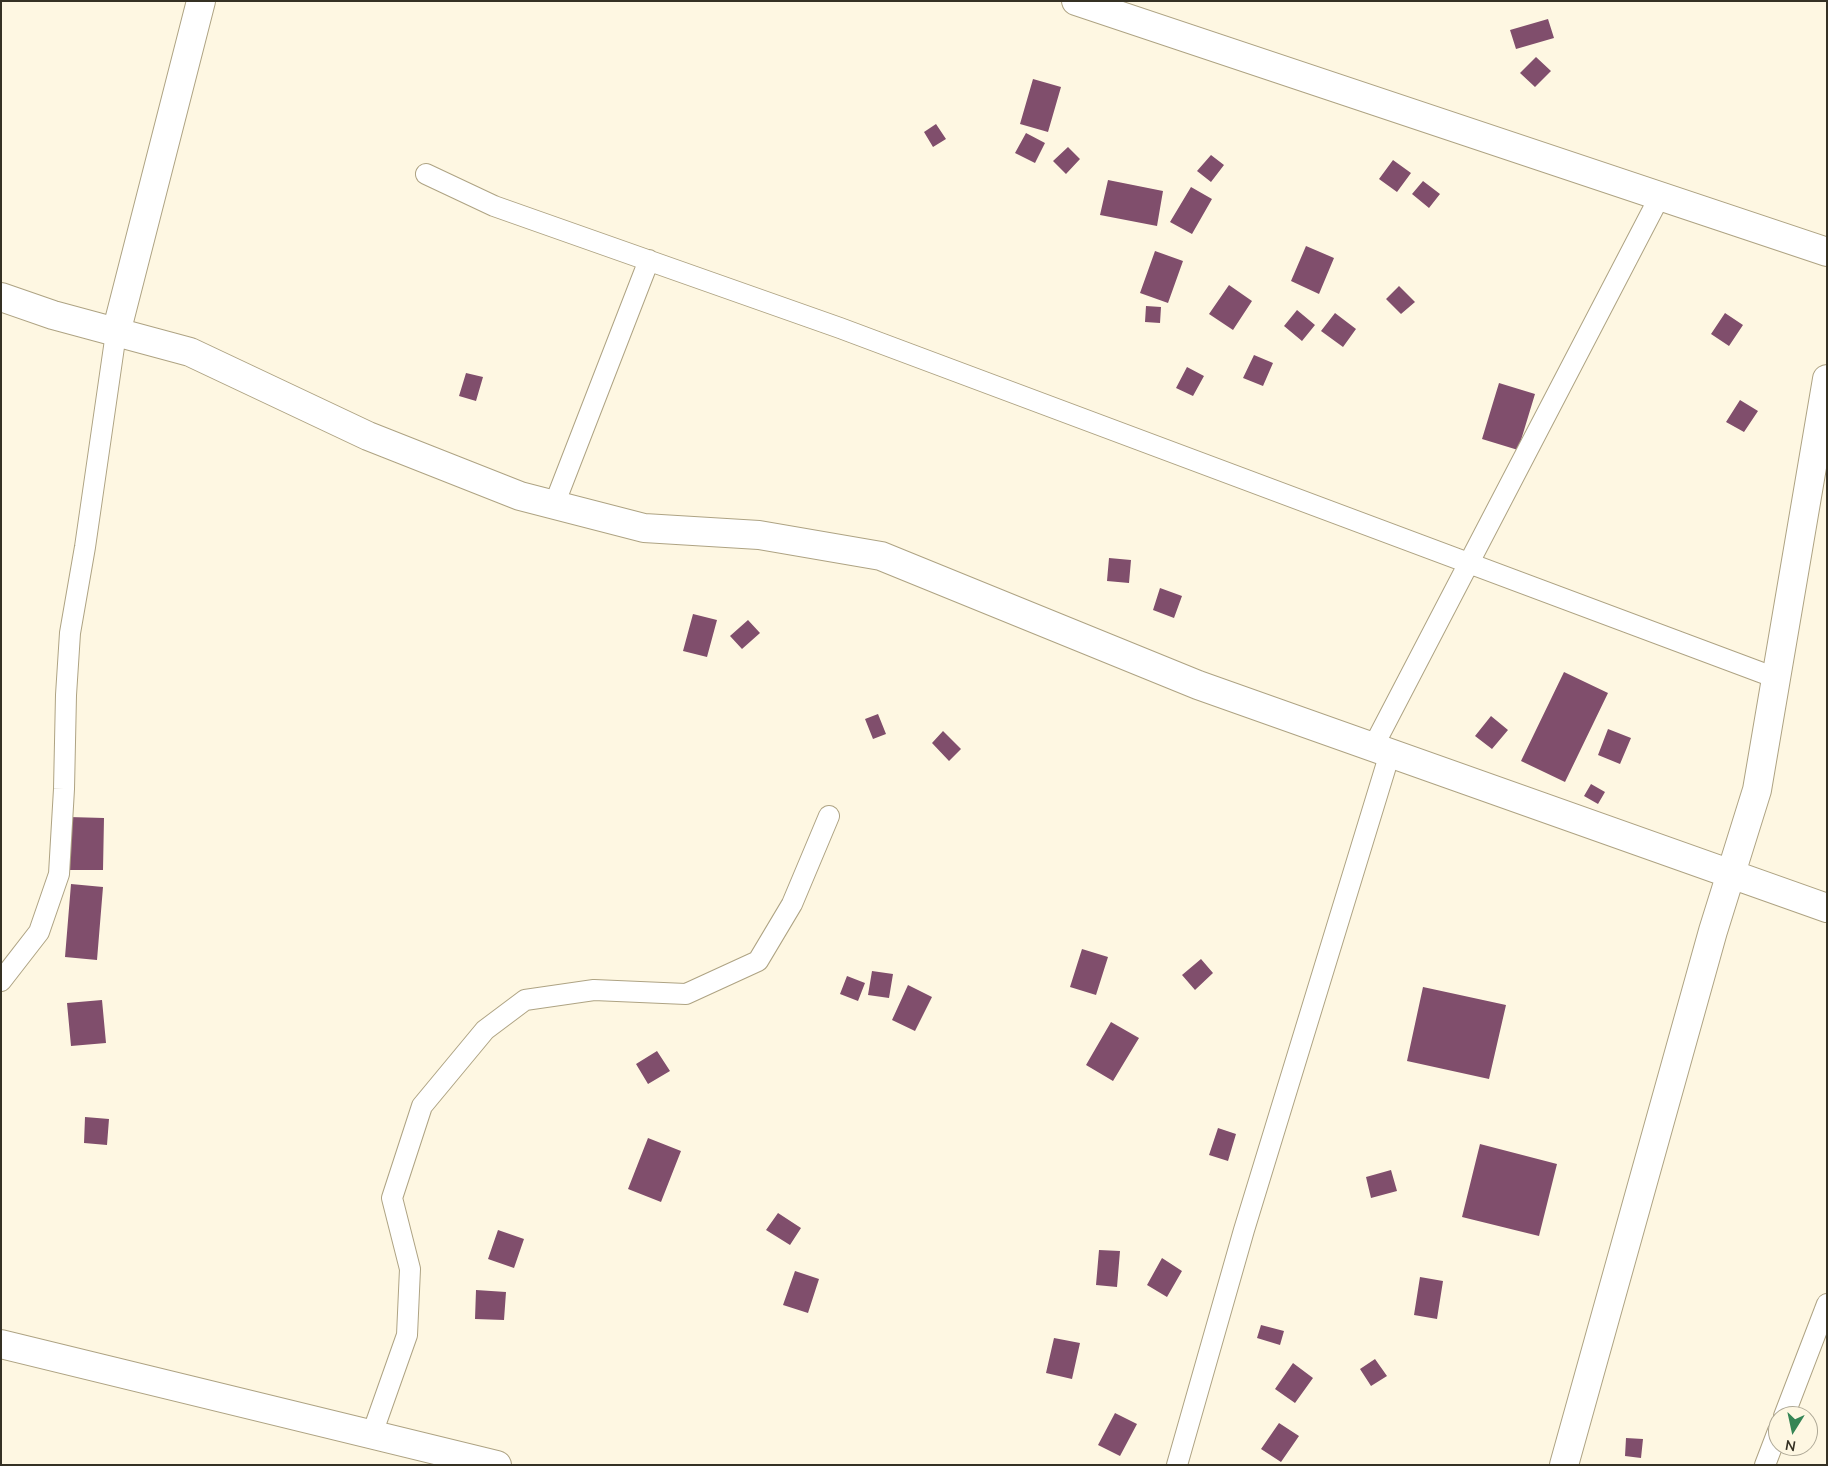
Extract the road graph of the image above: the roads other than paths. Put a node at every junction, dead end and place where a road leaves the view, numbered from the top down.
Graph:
1 (202, 1) edge
2 (1076, 1) edge
3 (426, 174) dead end
4 (1660, 196) junction
5 (1827, 252) edge
6 (649, 260) junction
7 (1, 297) edge
8 (116, 333) junction
9 (1827, 379) edge
10 (554, 505) junction
11 (1469, 563) junction
12 (1776, 678) junction
13 (1381, 750) junction
14 (829, 816) dead end
15 (1731, 874) junction
16 (1827, 908) edge
17 (1, 981) edge
18 (1827, 1304) edge
19 (1, 1344) edge
20 (1788, 1406) edge
21 (372, 1434) junction
22 (497, 1465) edge
23 (1177, 1465) edge
24 (1564, 1465) edge

1 - 8 street
2 - 4 street
3 - 6 lane
4 - 5 street
4 - 11 lane
6 - 10 lane
6 - 11 lane
7 - 8 street
8 - 10 street
8 - 17 lane
9 - 12 street
10 - 13 street
11 - 12 lane
11 - 13 lane
12 - 15 street
13 - 15 street
13 - 23 lane
14 - 21 lane
15 - 16 street
15 - 24 street
18 - 20 lane
19 - 21 street
21 - 22 street

